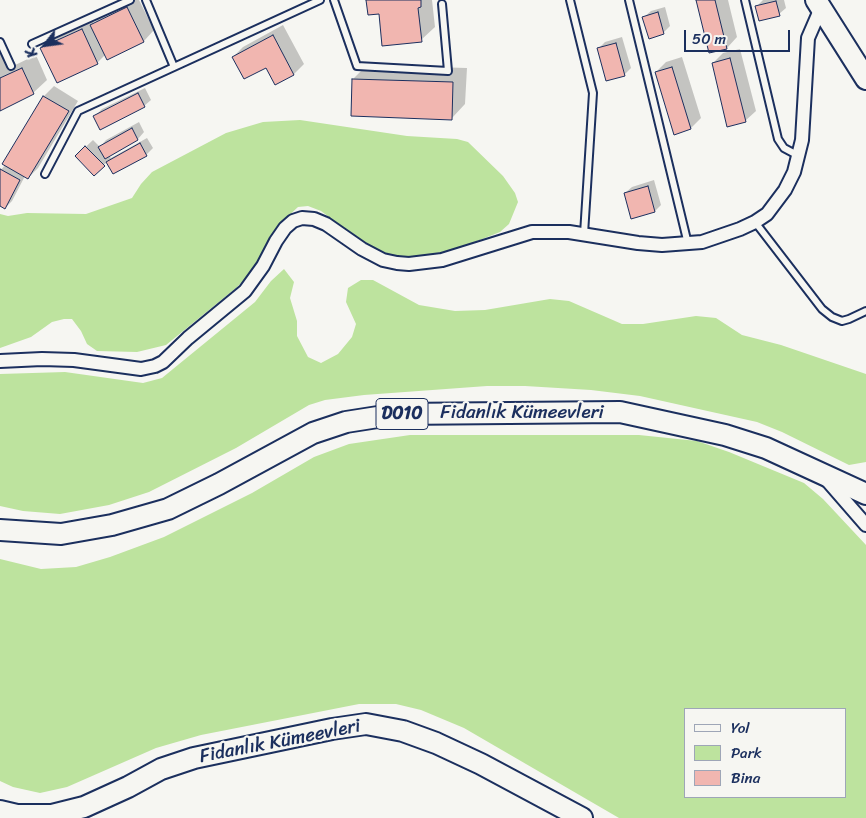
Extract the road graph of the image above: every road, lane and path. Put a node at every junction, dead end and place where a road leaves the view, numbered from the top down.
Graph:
1 (130, 0) edge
2 (146, 0) edge
3 (320, 0) edge
4 (334, 0) edge
5 (570, 0) edge
6 (629, 0) edge
7 (745, 0) edge
8 (442, 4) dead end
9 (819, 4) edge
10 (0, 42) edge
11 (32, 44) dead end
12 (11, 66) dead end
13 (174, 67) junction
14 (866, 79) edge
15 (799, 156) junction
16 (45, 174) dead end
17 (755, 222) junction
18 (584, 234) junction
19 (688, 244) junction
20 (866, 311) edge
21 (0, 361) edge
22 (819, 472) junction
23 (866, 494) edge
24 (866, 525) edge
25 (0, 530) edge
26 (0, 811) edge
27 (582, 818) edge

1 - 11 lane
2 - 13 lane
3 - 13 lane
4 - 8 lane
5 - 18 lane
6 - 19 lane
7 - 15 lane
9 - 14 main road
9 - 15 street
10 - 12 lane
13 - 16 lane
15 - 17 street
17 - 19 street
17 - 20 lane
18 - 19 street
18 - 21 street
22 - 23 main road, D010
22 - 24 street
22 - 25 main road, Fidanlık Kümeevleri / D010
26 - 27 main road, Fidanlık Kümeevleri

